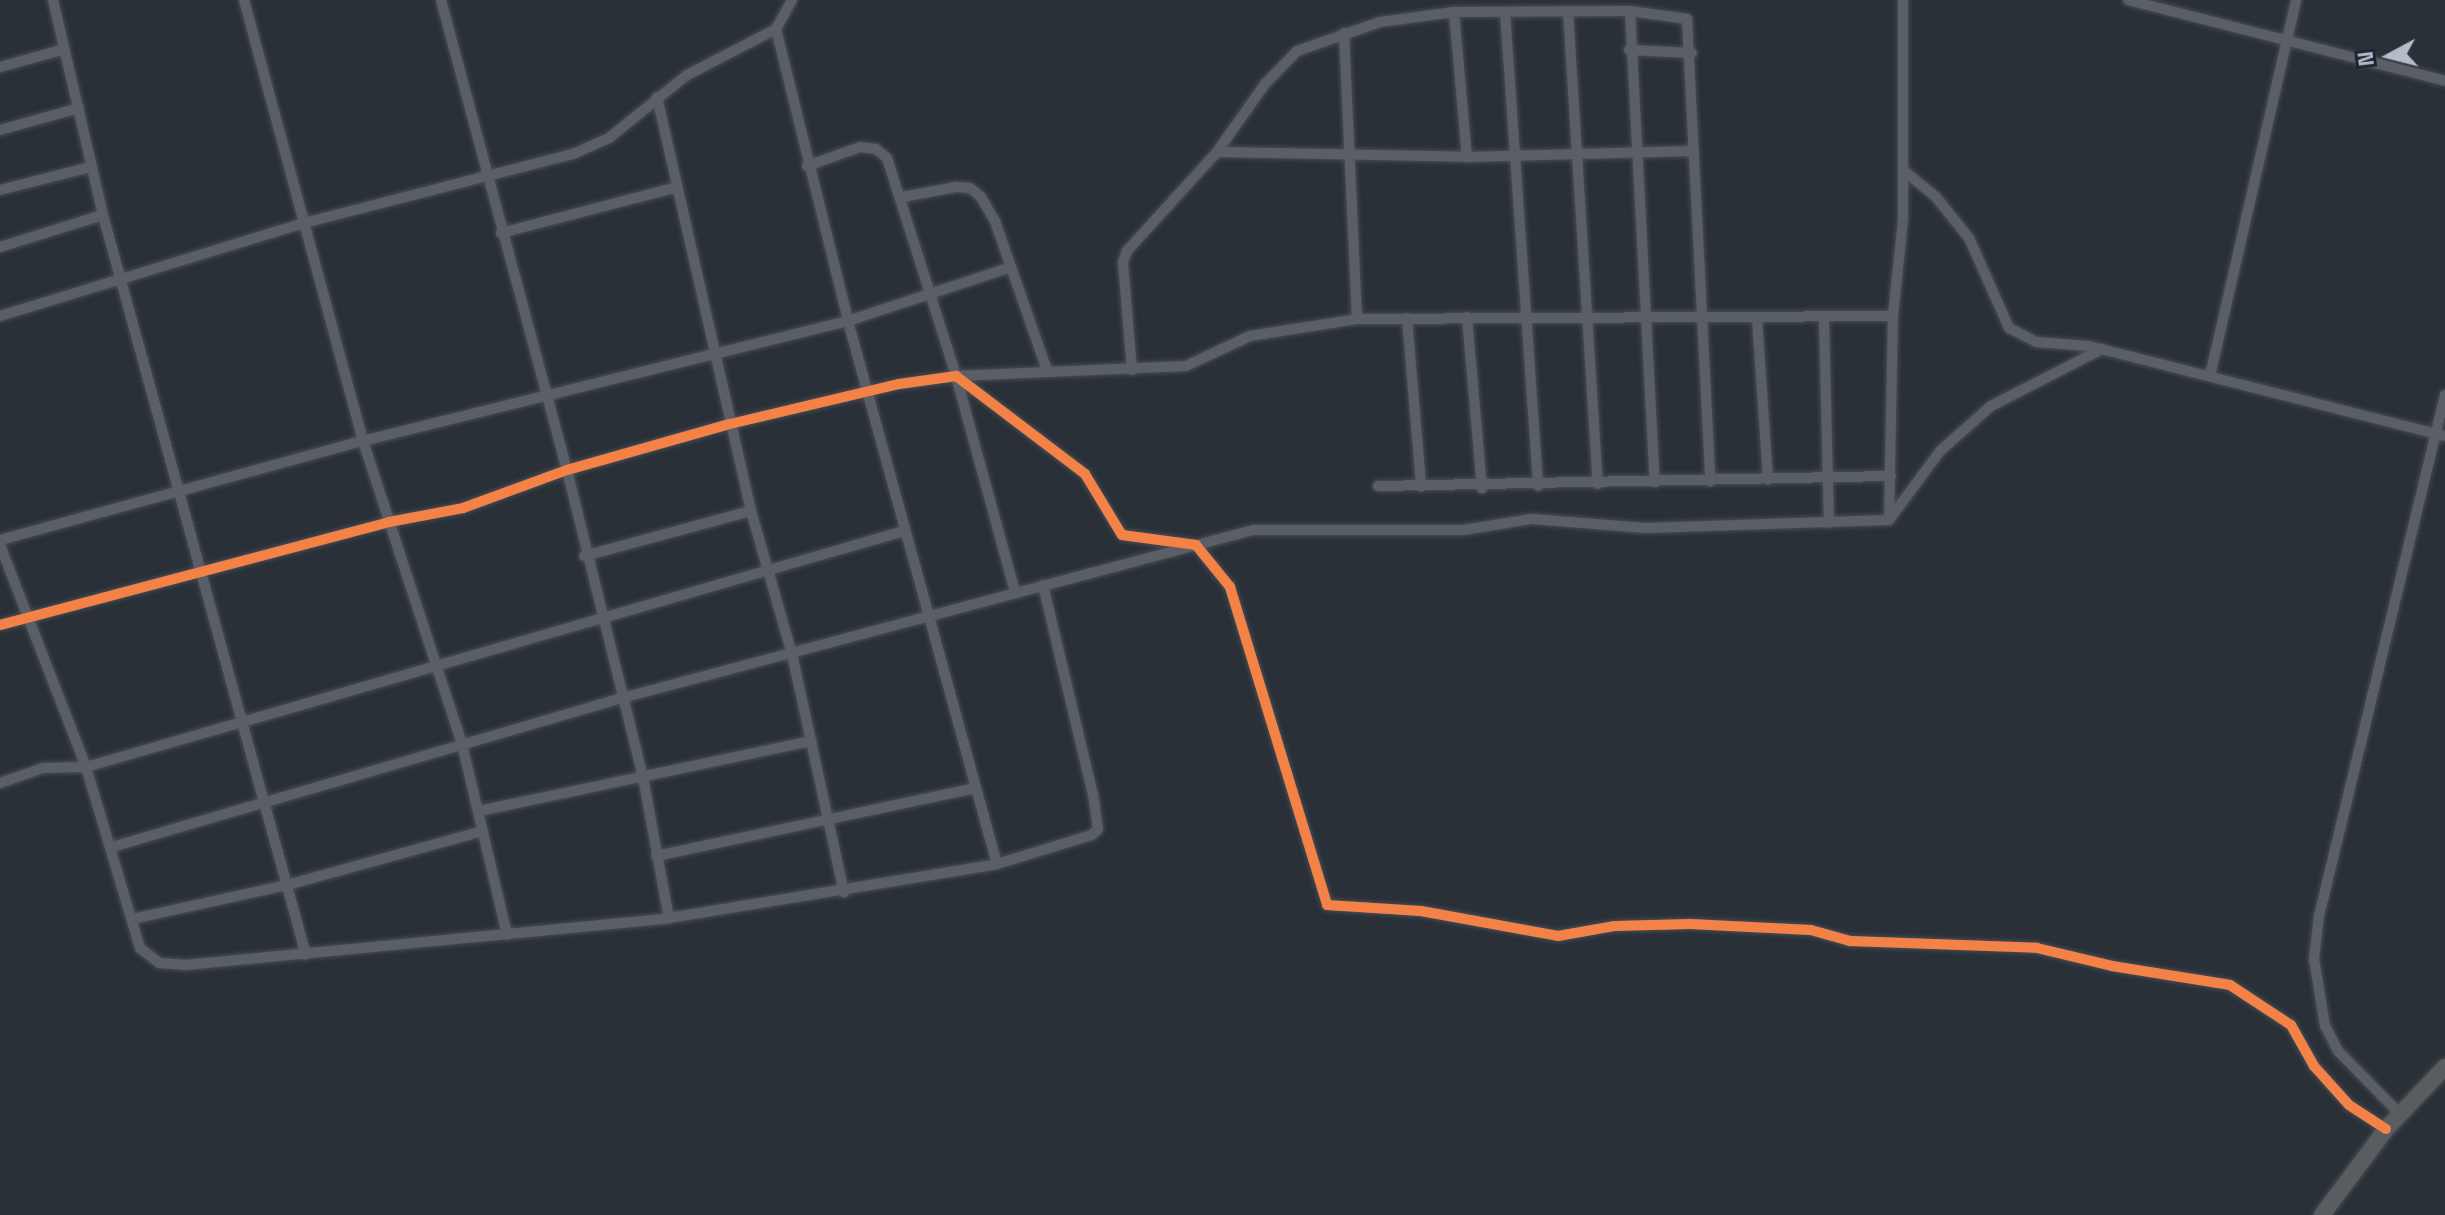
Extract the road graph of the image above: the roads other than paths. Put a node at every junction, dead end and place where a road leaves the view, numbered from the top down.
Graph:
1 (53, 0) edge
2 (244, 0) edge
3 (441, 0) edge
4 (792, 0) edge
5 (1903, 0) edge
6 (2128, 0) edge
7 (2296, 0) edge
8 (1568, 11) junction
9 (1630, 11) junction
10 (1454, 12) junction
11 (1505, 12) junction
12 (776, 29) junction
13 (1344, 33) junction
14 (2286, 44) junction
15 (65, 49) junction
16 (1629, 50) junction
17 (1692, 53) junction
18 (0, 67) edge
19 (2445, 81) edge
20 (657, 97) junction
21 (79, 108) junction
22 (0, 130) edge
23 (1693, 151) junction
24 (1217, 152) junction
25 (1577, 156) junction
26 (1635, 156) junction
27 (1351, 157) junction
28 (1467, 157) junction
29 (1516, 157) junction
30 (807, 166) junction
31 (91, 167) junction
32 (1903, 170) junction
33 (486, 177) junction
34 (677, 187) junction
35 (0, 190) edge
36 (902, 197) junction
37 (103, 215) junction
38 (304, 223) junction
39 (501, 233) junction
40 (0, 247) edge
41 (1011, 267) junction
42 (121, 282) junction
43 (930, 290) junction
44 (1528, 315) junction
45 (1587, 315) junction
46 (1645, 315) junction
47 (0, 316) edge
48 (1893, 316) junction
49 (1467, 317) junction
50 (1407, 318) junction
51 (1702, 318) junction
52 (1757, 318) junction
53 (1357, 319) junction
54 (1824, 320) junction
55 (848, 321) junction
56 (2102, 349) junction
57 (715, 355) junction
58 (1047, 370) junction
59 (1132, 370) junction
60 (956, 376) junction
61 (2210, 376) junction
62 (866, 391) junction
63 (2445, 395) edge
64 (547, 397) junction
65 (730, 424) junction
66 (2441, 434) edge
67 (363, 441) junction
68 (567, 470) junction
69 (1891, 476) junction
70 (1826, 478) junction
71 (1768, 480) junction
72 (1710, 481) junction
73 (1655, 482) junction
74 (1598, 484) junction
75 (1378, 486) dead end
76 (1421, 486) junction
77 (1538, 486) junction
78 (1482, 488) junction
79 (179, 490) junction
80 (751, 511) junction
81 (1889, 520) junction
82 (389, 522) junction
83 (1829, 523) junction
84 (904, 531) junction
85 (0, 542) edge
86 (1196, 545) junction
87 (584, 556) junction
88 (768, 567) junction
89 (202, 575) junction
90 (1043, 585) junction
91 (1015, 592) junction
92 (27, 615) junction
93 (927, 616) junction
94 (601, 617) junction
95 (0, 625) edge
96 (792, 654) junction
97 (437, 665) junction
98 (622, 698) junction
99 (242, 720) junction
100 (812, 741) junction
101 (462, 744) junction
102 (86, 767) junction
103 (643, 777) junction
104 (0, 783) edge
105 (976, 788) junction
106 (265, 804) junction
107 (479, 811) junction
108 (826, 824) junction
109 (483, 831) junction
110 (112, 847) junction
111 (656, 856) junction
112 (997, 864) junction
113 (287, 885) junction
114 (844, 892) junction
115 (669, 918) junction
116 (132, 919) junction
117 (507, 935) junction
118 (306, 955) junction
119 (2445, 1067) edge
120 (2400, 1114) junction
121 (2386, 1129) junction
122 (2322, 1215) edge

1 - 15 street
2 - 38 street
3 - 33 street
4 - 12 street
5 - 32 street
6 - 14 street
7 - 14 street
8 - 9 street
8 - 11 street
8 - 25 street
9 - 16 street
9 - 17 street
10 - 11 street
10 - 13 street
10 - 28 street
11 - 29 street
12 - 20 street
12 - 30 street
13 - 24 street
13 - 27 street
14 - 19 street
14 - 61 street
15 - 18 street
15 - 21 street
16 - 17 street
16 - 26 street
17 - 23 street
20 - 33 street
20 - 34 street
21 - 22 street
21 - 31 street
23 - 26 street
23 - 51 street
24 - 27 street
24 - 59 street
25 - 26 street
25 - 29 street
25 - 45 street
26 - 46 street
27 - 28 street
27 - 53 street
28 - 29 street
29 - 44 street
30 - 36 street
30 - 55 street
31 - 35 street
31 - 37 street
32 - 48 street
32 - 56 street
33 - 38 street
33 - 39 street
34 - 39 street
34 - 57 street
36 - 41 street
36 - 43 street
37 - 40 street
37 - 42 street
38 - 42 street
38 - 67 street
39 - 64 street
41 - 43 street
41 - 58 street
42 - 47 street
42 - 79 street
43 - 55 street
43 - 60 street
44 - 45 street
44 - 49 street
44 - 77 street
45 - 46 street
45 - 74 street
46 - 51 street
46 - 73 street
48 - 54 street
48 - 69 street
49 - 50 street
49 - 78 street
50 - 53 street
50 - 76 street
51 - 52 street
51 - 72 street
52 - 54 street
52 - 71 street
53 - 59 street
54 - 70 street
55 - 57 street
55 - 62 street
56 - 61 street
56 - 81 street
57 - 64 street
57 - 65 street
58 - 59 street
58 - 60 street
60 - 62 street
60 - 86 street
60 - 91 street
61 - 66 street
62 - 65 street
62 - 84 street
63 - 66 street
64 - 67 street
64 - 68 street
65 - 68 street
65 - 80 street
66 - 120 street
67 - 79 street
67 - 82 street
68 - 82 street
68 - 87 street
69 - 70 street
69 - 81 street
70 - 71 street
70 - 83 street
71 - 72 street
72 - 73 street
73 - 74 street
74 - 77 street
75 - 76 street
76 - 78 street
77 - 78 street
79 - 85 street
79 - 89 street
80 - 87 street
80 - 88 street
81 - 83 street
82 - 89 street
82 - 97 street
83 - 86 street
84 - 88 street
84 - 93 street
85 - 92 street
86 - 90 street
86 - 121 street
87 - 94 street
88 - 94 street
88 - 96 street
89 - 92 street
89 - 99 street
90 - 91 street
90 - 112 street
91 - 93 street
92 - 95 street
92 - 102 street
93 - 96 street
93 - 105 street
94 - 97 street
94 - 98 street
96 - 98 street
96 - 100 street
97 - 99 street
97 - 101 street
98 - 101 street
98 - 103 street
99 - 102 street
99 - 106 street
100 - 103 street
100 - 108 street
101 - 106 street
101 - 107 street
102 - 104 street
102 - 110 street
103 - 107 street
103 - 111 street
105 - 108 street
105 - 112 street
106 - 110 street
106 - 113 street
107 - 109 street
108 - 111 street
108 - 114 street
109 - 113 street
109 - 117 street
110 - 116 street
111 - 115 street
112 - 114 street
113 - 116 street
113 - 118 street
114 - 115 street
115 - 117 street
116 - 118 street
117 - 118 street
119 - 120 highway
120 - 121 highway
121 - 122 highway

